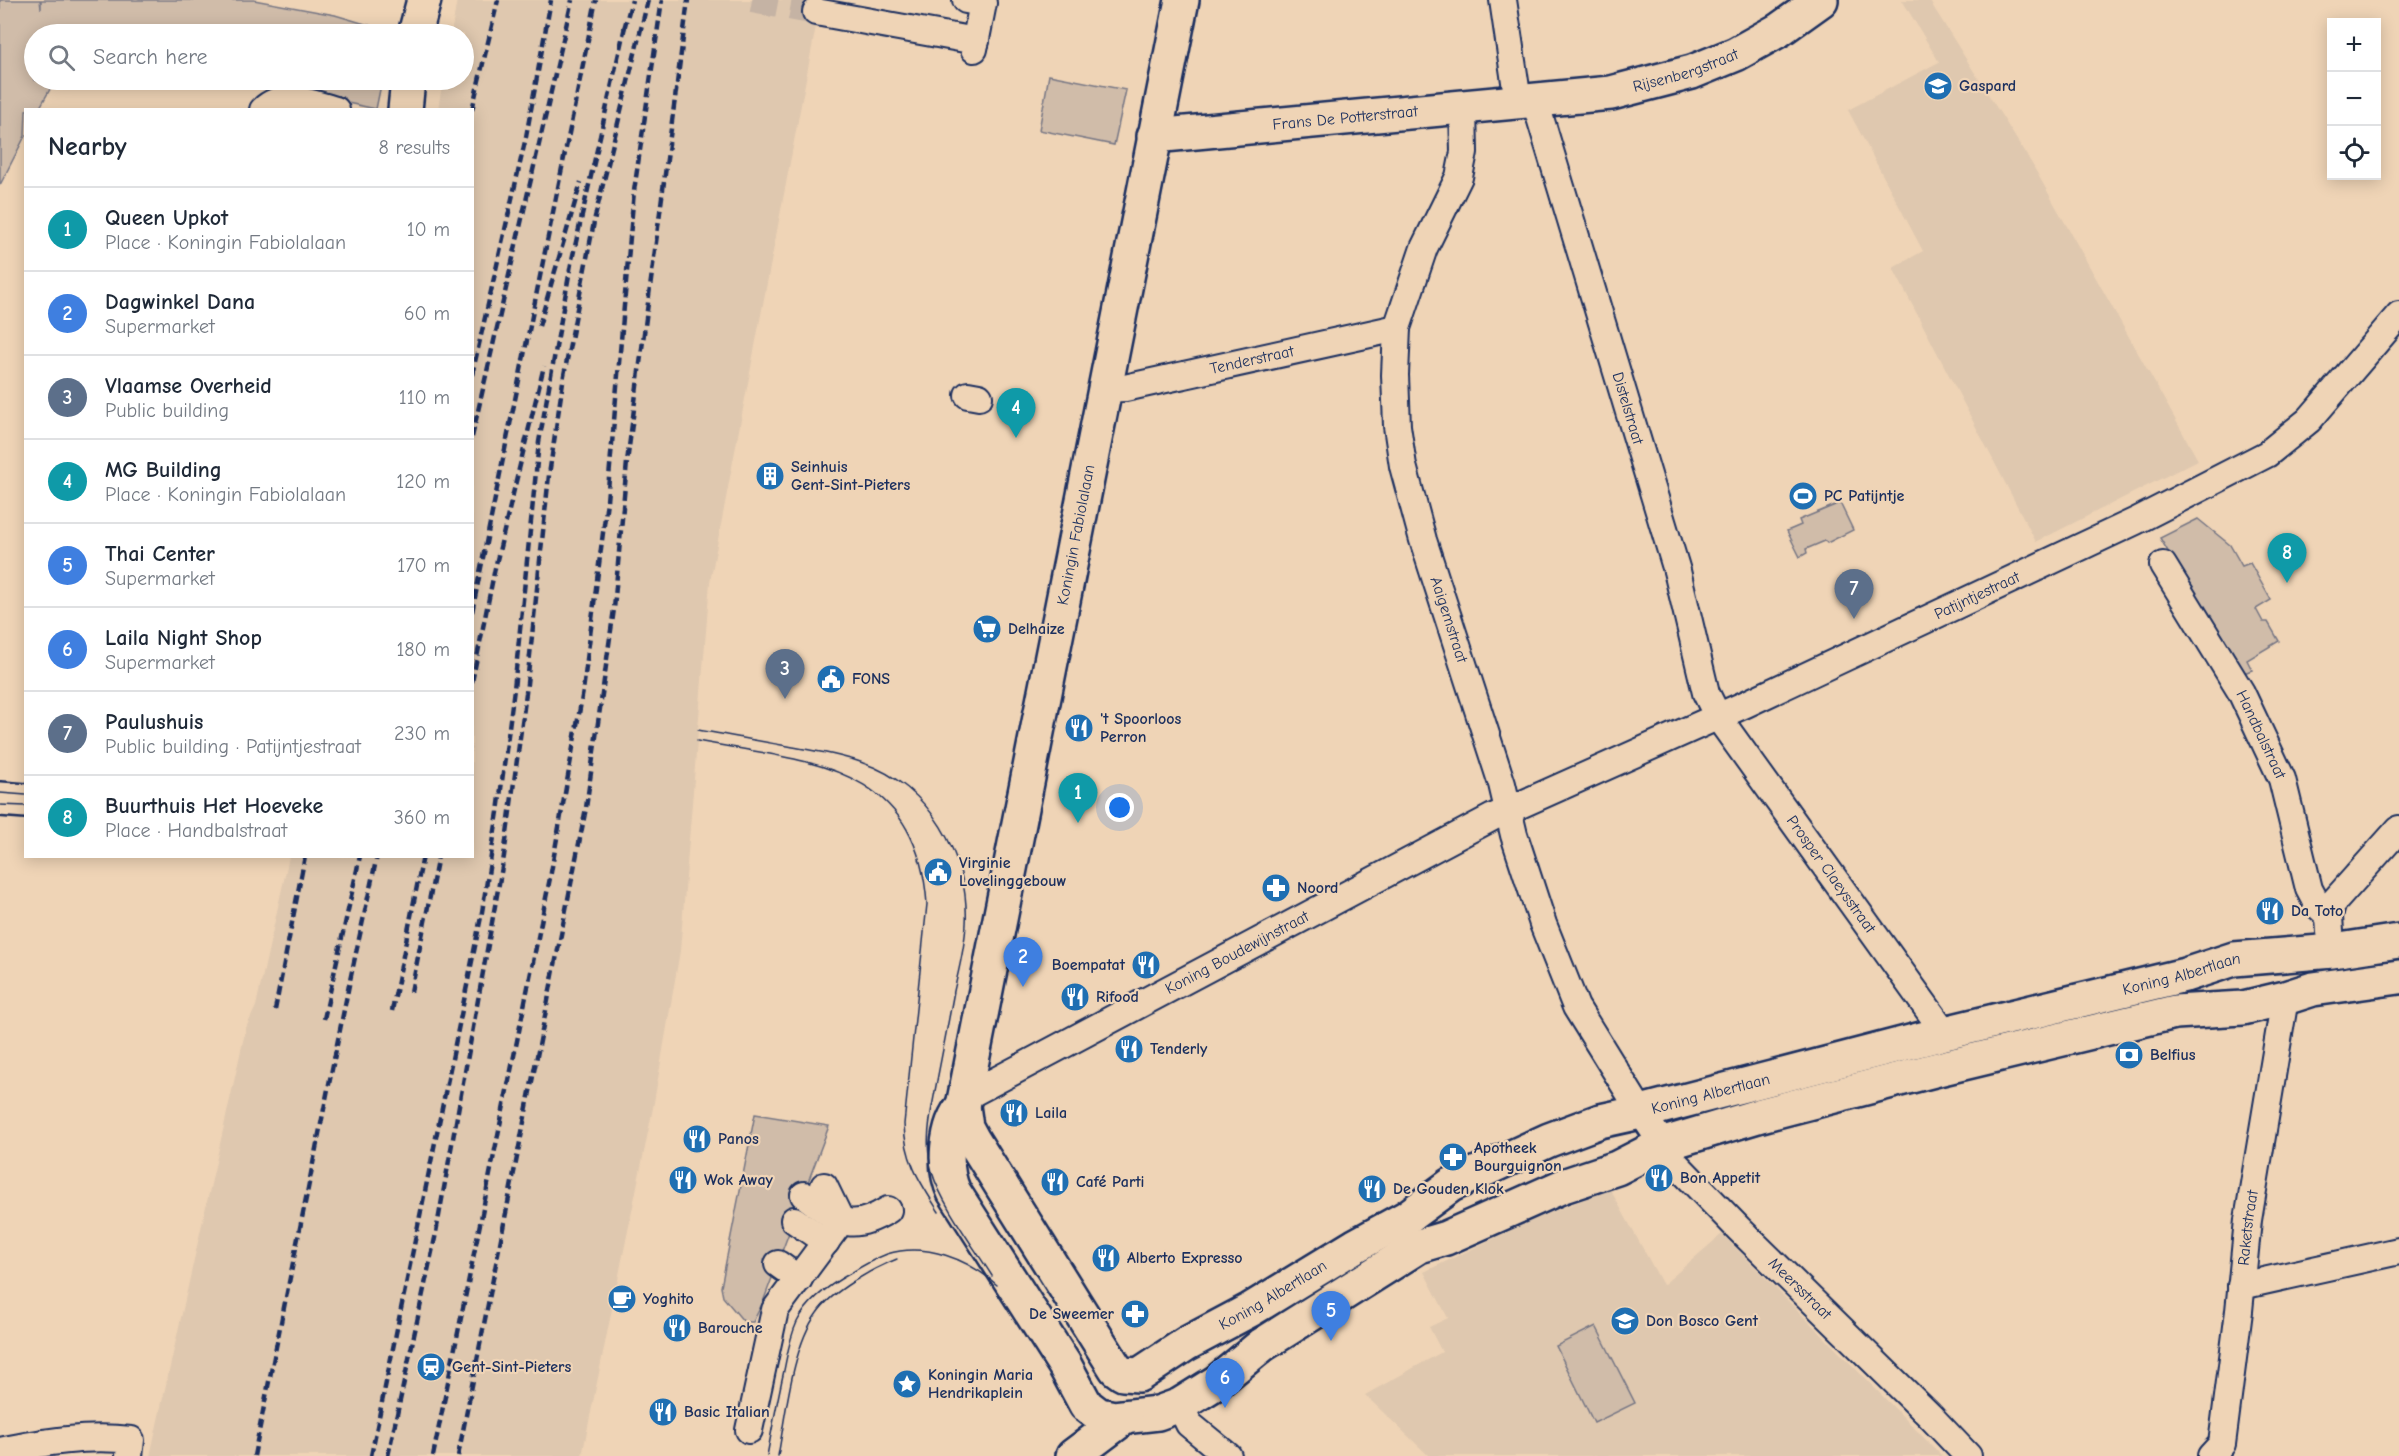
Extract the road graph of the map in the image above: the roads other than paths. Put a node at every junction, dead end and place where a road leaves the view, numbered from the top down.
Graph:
1 (424, 0) edge
2 (1182, 0) edge
3 (1503, 0) edge
4 (1821, 0) edge
5 (975, 2) edge
6 (816, 12) tunnel mouth
7 (418, 24) edge
8 (407, 90) edge
9 (1526, 101) junction
10 (265, 108) edge
11 (327, 108) edge
12 (405, 108) edge
13 (1463, 108) junction
14 (1155, 136) junction
15 (2399, 315) edge
16 (1397, 328) junction
17 (1105, 389) junction
18 (2163, 566) dead end
19 (1718, 717) junction
20 (0, 799) edge
21 (24, 801) edge
22 (1509, 810) junction
23 (0, 815) edge
24 (24, 816) edge
25 (2399, 829) edge
26 (2329, 916) junction
27 (2399, 941) edge
28 (2333, 951) junction
29 (2399, 977) edge
30 (2337, 984) junction
31 (2285, 998) junction
32 (1945, 1032) junction
33 (964, 1101) junction
34 (1641, 1112) junction
35 (1664, 1143) junction
36 (814, 1190) dead end
37 (888, 1210) dead end
38 (794, 1220) dead end
39 (841, 1221) junction
40 (826, 1242) junction
41 (2399, 1251) edge
42 (778, 1264) dead end
43 (799, 1279) junction
44 (2241, 1286) junction
45 (1180, 1405) junction
46 (1125, 1417) junction
47 (749, 1430) dead end
48 (130, 1448) edge
49 (0, 1450) edge
50 (1072, 1456) edge
51 (1228, 1456) edge
52 (1968, 1456) edge
53 (2211, 1456) edge

1 - 7 street
2 - 14 street, Koningin Fabiolalaan
3 - 9 street
4 - 9 street, Rijsenbergstraat
5 - 6 street
8 - 12 street
9 - 13 street, Frans De Potterstraat
9 - 19 street, Distelstraat
10 - 11 street
13 - 14 street, Frans De Potterstraat
13 - 16 street, Aaigemstraat
14 - 17 street, Koningin Fabiolalaan
15 - 19 street, Patijntjestraat
16 - 17 street, Tenderstraat
16 - 22 street, Aaigemstraat
17 - 33 street, Koningin Fabiolalaan
18 - 26 street, Handbalstraat
19 - 22 street, Patijntjestraat
19 - 32 street, Prosper Claeysstraat
20 - 21 street
22 - 33 street, Koning Boudewijnstraat
22 - 34 street, Aaigemstraat
23 - 24 street
25 - 26 street
26 - 28 street
27 - 28 street, Koning Albertlaan
28 - 30 street
28 - 32 street, Koning Albertlaan
29 - 30 street, Koning Albertlaan
30 - 31 street, Koning Albertlaan
31 - 35 street, Koning Albertlaan
31 - 44 street, Raketstraat
32 - 34 street, Koning Albertlaan
33 - 34 street, Koning Albertlaan
33 - 46 street
34 - 35 street, Meersstraat
35 - 45 street, Koning Albertlaan
35 - 52 street, Meersstraat
36 - 39 street
37 - 39 street
38 - 40 street
39 - 40 street
40 - 43 street
41 - 44 street
42 - 43 street
43 - 47 street
44 - 53 street, Raketstraat
45 - 46 street
45 - 51 street
46 - 50 street
48 - 49 street

